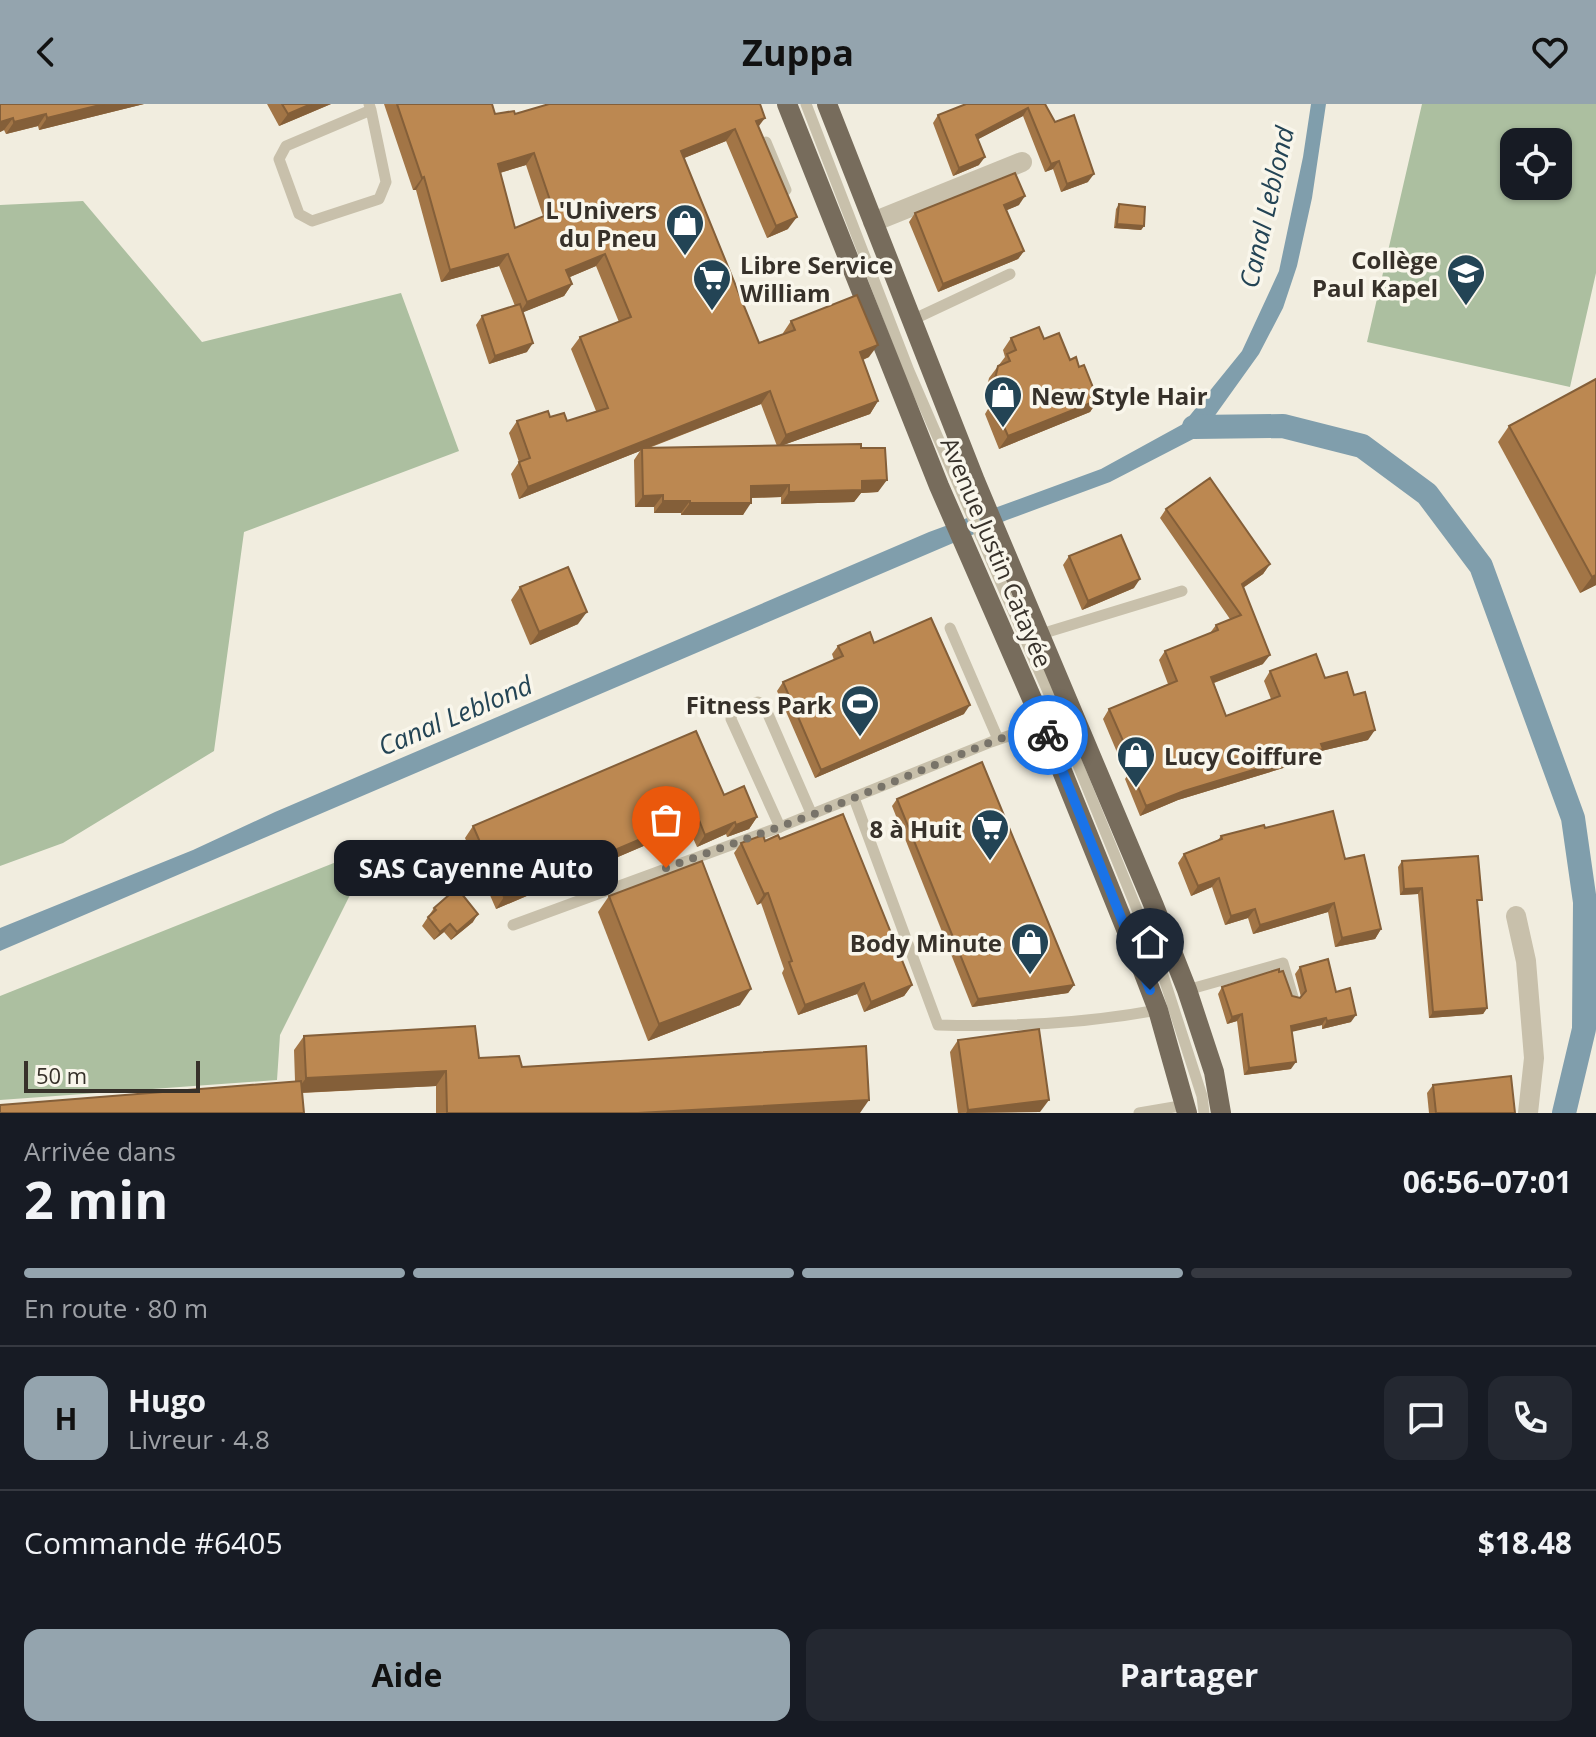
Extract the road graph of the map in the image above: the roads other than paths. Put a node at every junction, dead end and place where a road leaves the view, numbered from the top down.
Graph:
1 (787, 104) edge
2 (806, 104) edge
3 (827, 104) edge
4 (370, 107) edge
5 (766, 142) edge
6 (1022, 162) dead end
7 (786, 190) edge
8 (873, 222) junction
9 (1010, 274) dead end
10 (910, 321) junction
11 (959, 487) junction
12 (986, 552) junction
13 (1182, 591) dead end
14 (950, 628) dead end
15 (1041, 634) junction
16 (1043, 724) junction
17 (998, 739) junction
18 (854, 798) junction
19 (812, 815) junction
20 (780, 827) junction
21 (1516, 916) dead end
22 (513, 925) dead end
23 (1187, 990) junction
24 (1293, 997) edge
25 (1158, 1010) junction
26 (1192, 1110) edge
27 (1139, 1113) edge
28 (1221, 1113) edge
29 (1528, 1113) edge

1 - 11 main road, Avenue Justin Catayée
2 - 11 lane
3 - 8 main road, Avenue Justin Catayée
4 - 4 lane
5 - 7 lane
6 - 8 street
8 - 10 main road, Avenue Justin Catayée
9 - 10 lane
10 - 11 main road, Avenue Justin Catayée
11 - 12 main road, Avenue Justin Catayée
11 - 12 main road, Avenue Justin Catayée
12 - 15 main road, Avenue Justin Catayée
12 - 16 main road, Avenue Justin Catayée
12 - 26 lane
13 - 15 lane
14 - 17 lane
15 - 23 main road, Avenue Justin Catayée
16 - 17 lane
16 - 25 main road, Avenue Justin Catayée
17 - 18 lane
18 - 19 lane
18 - 25 lane
19 - 20 lane
19 - 20 lane
20 - 22 lane
21 - 29 street
23 - 24 lane
23 - 28 main road, Avenue Justin Catayée
25 - 26 main road, Avenue Justin Catayée
26 - 27 lane

